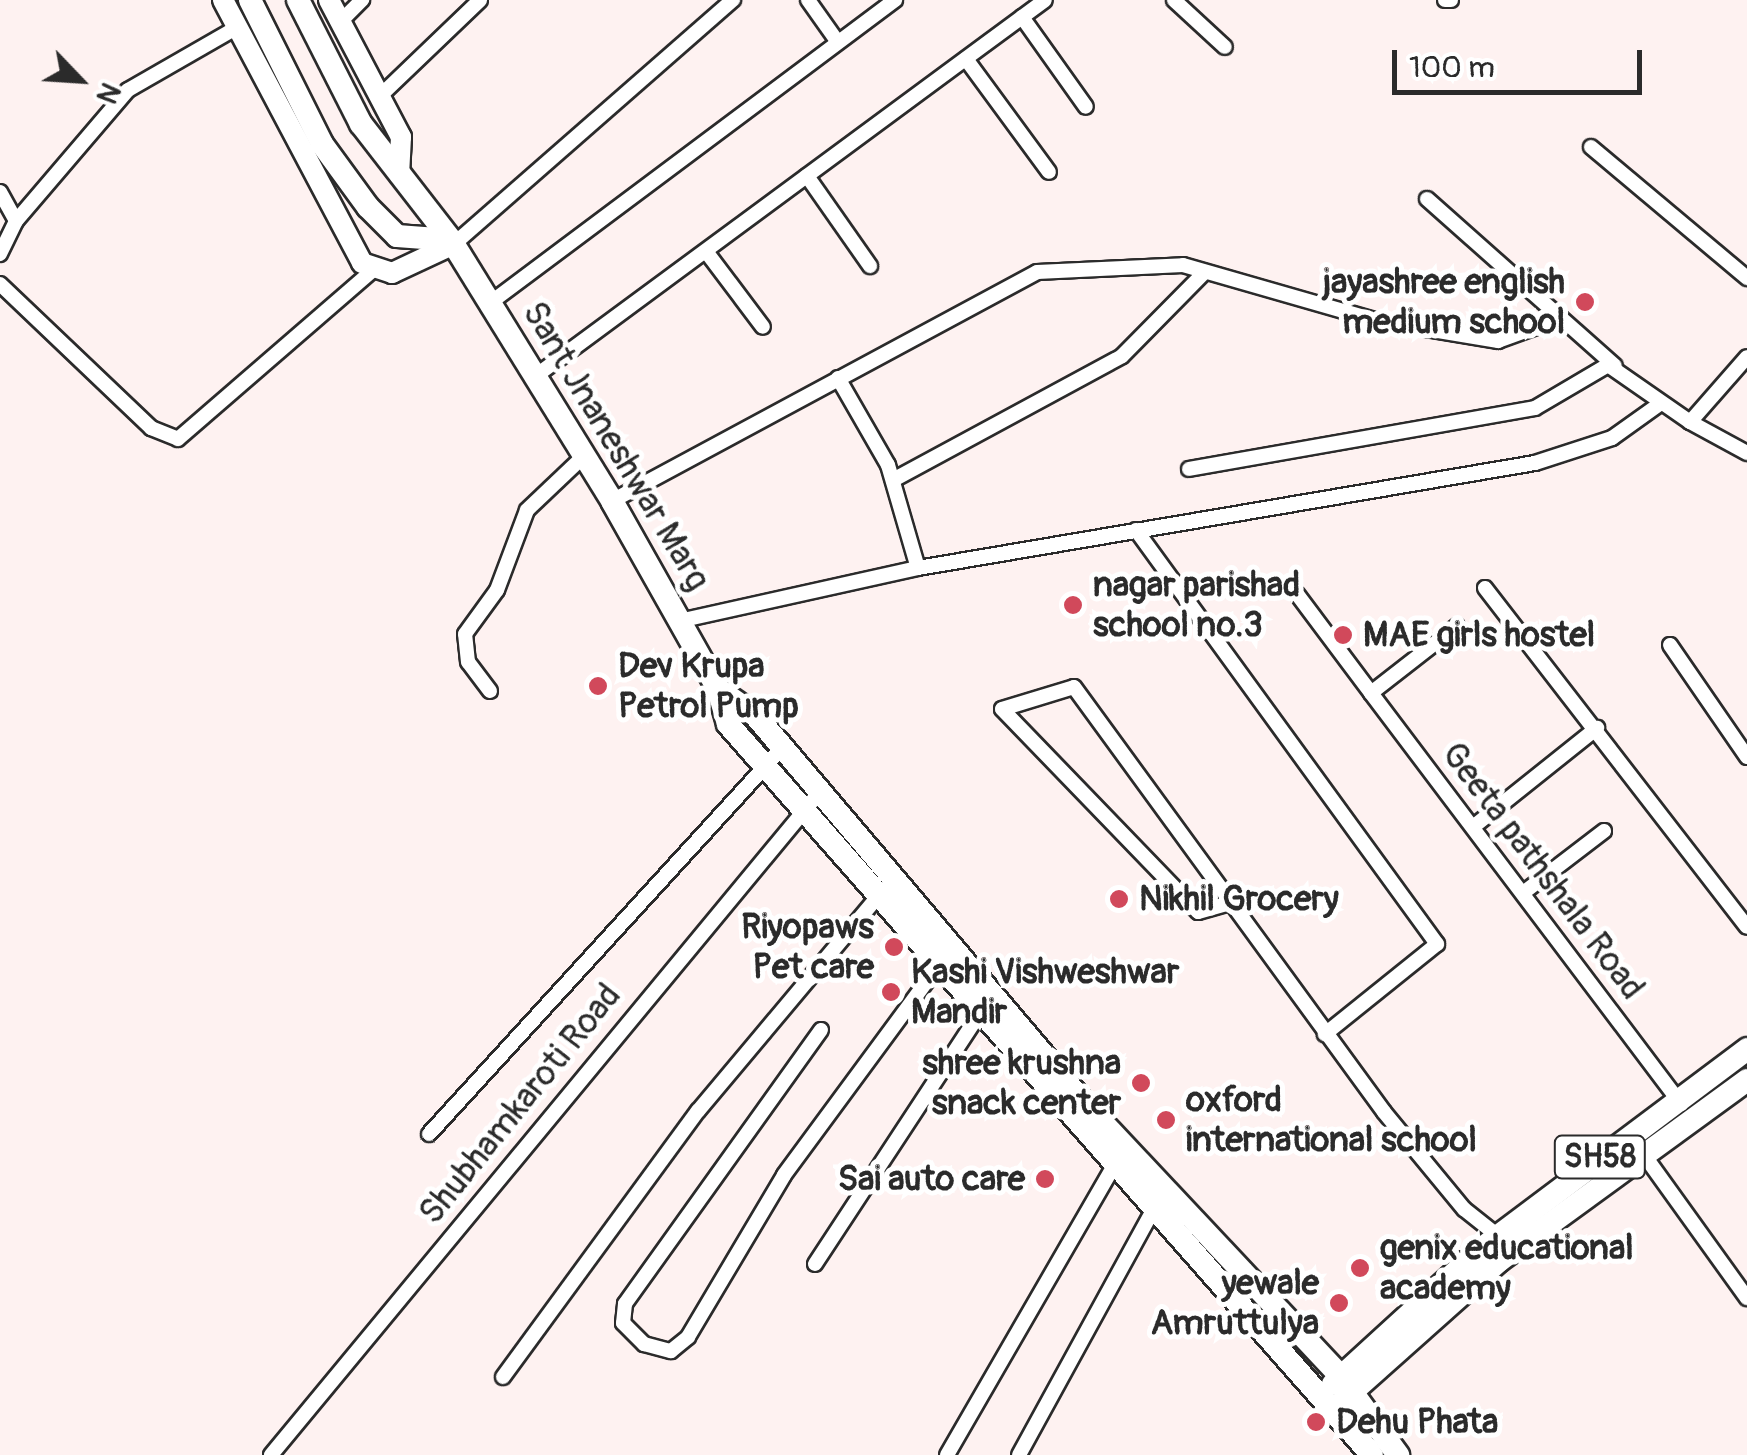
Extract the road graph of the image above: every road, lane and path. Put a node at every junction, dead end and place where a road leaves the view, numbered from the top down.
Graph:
1 (223, 0) edge
2 (250, 0) edge
3 (298, 0) edge
4 (330, 0) edge
5 (362, 0) edge
6 (480, 0) edge
7 (733, 0) edge
8 (808, 0) edge
9 (896, 0) edge
10 (1045, 0) edge
11 (1180, 2) edge
12 (1022, 17) junction
13 (339, 23) junction
14 (234, 28) junction
15 (837, 41) junction
16 (1225, 46) dead end
17 (966, 59) junction
18 (380, 97) junction
19 (1086, 107) dead end
20 (1591, 148) dead end
21 (1049, 172) dead end
22 (399, 174) junction
23 (807, 176) junction
24 (0, 192) edge
25 (1427, 199) dead end
26 (16, 221) junction
27 (452, 242) junction
28 (0, 254) edge
29 (708, 254) junction
30 (870, 266) dead end
31 (373, 270) junction
32 (1203, 274) junction
33 (1747, 278) edge
34 (0, 284) edge
35 (490, 302) junction
36 (1561, 318) junction
37 (763, 327) dead end
38 (1747, 357) edge
39 (1616, 366) junction
40 (537, 376) junction
41 (838, 378) junction
42 (1661, 403) junction
43 (1690, 422) junction
44 (1747, 453) edge
45 (585, 455) junction
46 (1190, 470) dead end
47 (892, 480) junction
48 (612, 501) junction
49 (1136, 530) junction
50 (918, 568) junction
51 (1485, 588) dead end
52 (1296, 594) dead end
53 (680, 621) junction
54 (1457, 626) dead end
55 (1670, 645) dead end
56 (718, 689) junction
57 (490, 691) dead end
58 (1371, 693) junction
59 (1597, 728) junction
60 (781, 749) junction
61 (1747, 757) edge
62 (763, 767) junction
63 (818, 794) junction
64 (799, 810) junction
65 (1473, 826) junction
66 (1604, 831) dead end
67 (884, 889) junction
68 (1523, 893) junction
69 (1230, 903) junction
70 (1747, 927) edge
71 (944, 957) junction
72 (986, 1004) junction
73 (821, 1030) dead end
74 (1325, 1034) junction
75 (1747, 1048) edge
76 (1747, 1080) edge
77 (1678, 1100) junction
78 (1694, 1120) junction
79 (428, 1134) dead end
80 (1629, 1135) junction
81 (1121, 1155) junction
82 (1644, 1155) junction
83 (1162, 1199) junction
84 (1498, 1236) junction
85 (1205, 1247) junction
86 (815, 1264) dead end
87 (1747, 1298) edge
88 (504, 1377) dead end
89 (1347, 1384) junction
90 (1328, 1400) junction
91 (272, 1455) edge
92 (947, 1455) edge
93 (1019, 1455) edge
94 (1372, 1455) edge
95 (1398, 1455) edge

1 - 14 street
2 - 27 main road
3 - 22 main road, Sant Jnaneshwar Marg
4 - 13 street
5 - 13 street
6 - 18 street
7 - 27 street
8 - 15 street
9 - 15 street
10 - 12 street
11 - 16 street
12 - 17 street
12 - 19 street
13 - 18 street
14 - 26 street
14 - 31 street
15 - 35 street
17 - 21 street
17 - 23 street
18 - 22 street
20 - 33 street
22 - 27 main road, Sant Jnaneshwar Marg
23 - 29 street
23 - 30 street
24 - 26 street
25 - 36 street
26 - 28 street
27 - 31 street
27 - 35 main road, Sant Jnaneshwar Marg
29 - 37 street
29 - 40 street
31 - 34 street
32 - 36 street
32 - 41 street
32 - 47 street
35 - 40 main road, Sant Jnaneshwar Marg
36 - 39 street
38 - 43 street
39 - 42 street
39 - 46 street
40 - 45 main road, Sant Jnaneshwar Marg
41 - 47 street
41 - 48 street
42 - 43 street
42 - 49 street
43 - 44 street
45 - 48 main road, Sant Jnaneshwar Marg
45 - 57 street
47 - 50 street
48 - 53 main road, Sant Jnaneshwar Marg
49 - 50 street
49 - 74 street
50 - 53 street
51 - 59 street
52 - 58 street, Geeta pathshala Road
53 - 56 main road, Sant Jnaneshwar Marg
54 - 58 street
55 - 61 street
56 - 60 main road
56 - 62 main road
58 - 65 street, Geeta pathshala Road
59 - 65 street
59 - 70 street
60 - 62 street
60 - 63 main road
62 - 64 main road
62 - 79 street
63 - 64 street, Shubhamkaroti Road
63 - 67 main road
64 - 67 main road
64 - 91 street, Shubhamkaroti Road
65 - 68 street, Geeta pathshala Road
66 - 68 street
67 - 71 main road
67 - 88 street
68 - 77 street, Geeta pathshala Road
69 - 69 street
69 - 74 street
71 - 72 main road
71 - 73 street
72 - 81 main road
72 - 86 street
74 - 84 street
75 - 77 main road, SH58
76 - 78 main road, SH58
77 - 78 street, Geeta pathshala Road
77 - 80 main road, SH58
78 - 82 main road, SH58
80 - 82 street
80 - 84 main road, SH58
81 - 83 main road
81 - 92 street
82 - 87 street
82 - 89 main road, SH58
83 - 85 main road
83 - 93 street
84 - 89 main road, SH58
85 - 89 main road
85 - 90 main road
89 - 90 main road, SH58
89 - 95 main road
90 - 94 main road

